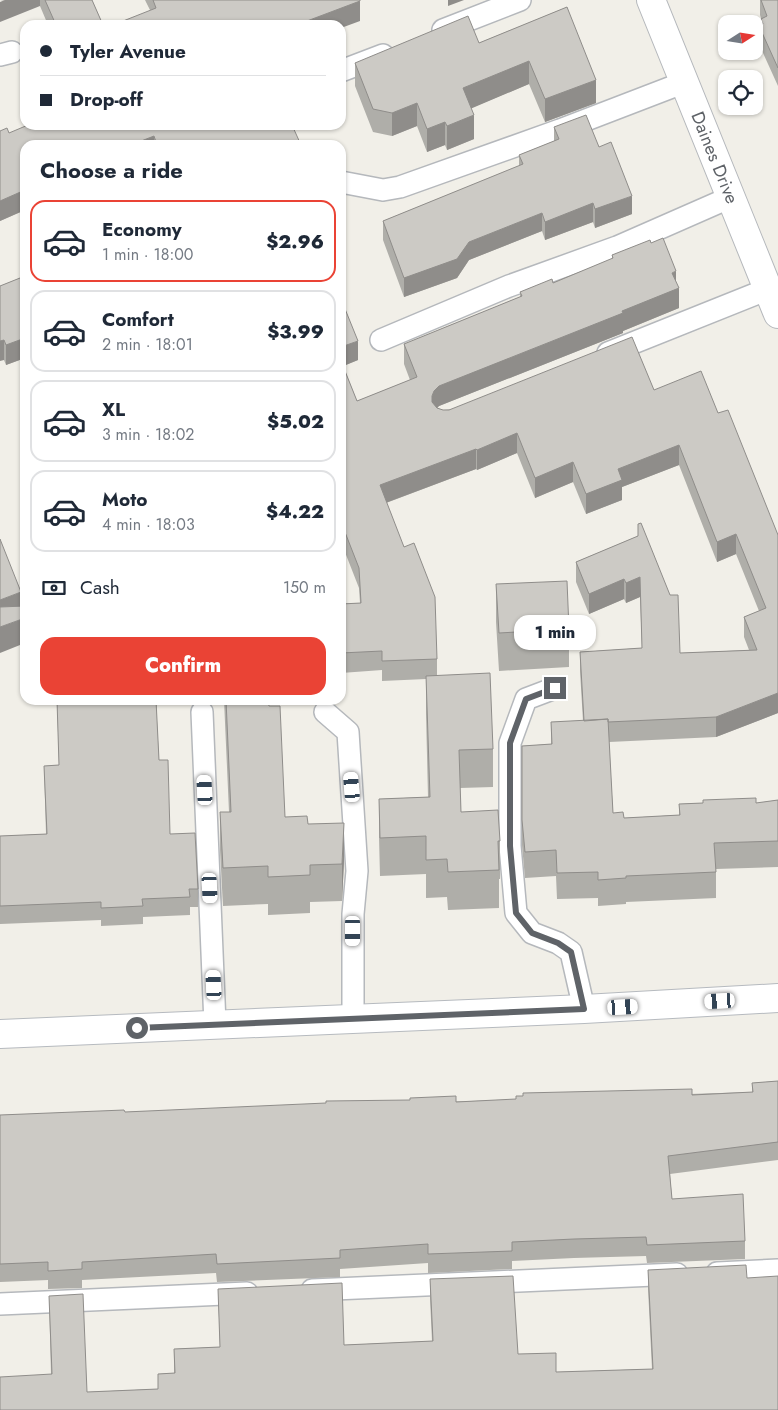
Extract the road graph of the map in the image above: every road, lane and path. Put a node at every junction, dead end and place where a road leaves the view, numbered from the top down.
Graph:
1 (520, 0) edge
2 (651, 0) edge
3 (346, 69) edge
4 (685, 82) junction
5 (346, 183) edge
6 (731, 197) junction
7 (768, 289) junction
8 (778, 314) edge
9 (381, 340) dead end
10 (590, 360) edge
11 (555, 688) dead end
12 (202, 712) dead end
13 (325, 712) dead end
14 (778, 998) edge
15 (584, 1009) junction
16 (353, 1018) junction
17 (215, 1024) junction
18 (0, 1034) edge
19 (778, 1270) edge
20 (0, 1304) edge

1 - 3 lane
2 - 4 street, Daines Drive
4 - 5 lane
4 - 6 street, Daines Drive
6 - 7 street, Daines Drive
6 - 9 lane
7 - 8 street, Daines Drive
7 - 10 lane
11 - 15 lane
12 - 17 lane
13 - 16 lane
14 - 15 street
15 - 16 street
16 - 17 street
17 - 18 street
19 - 20 lane

